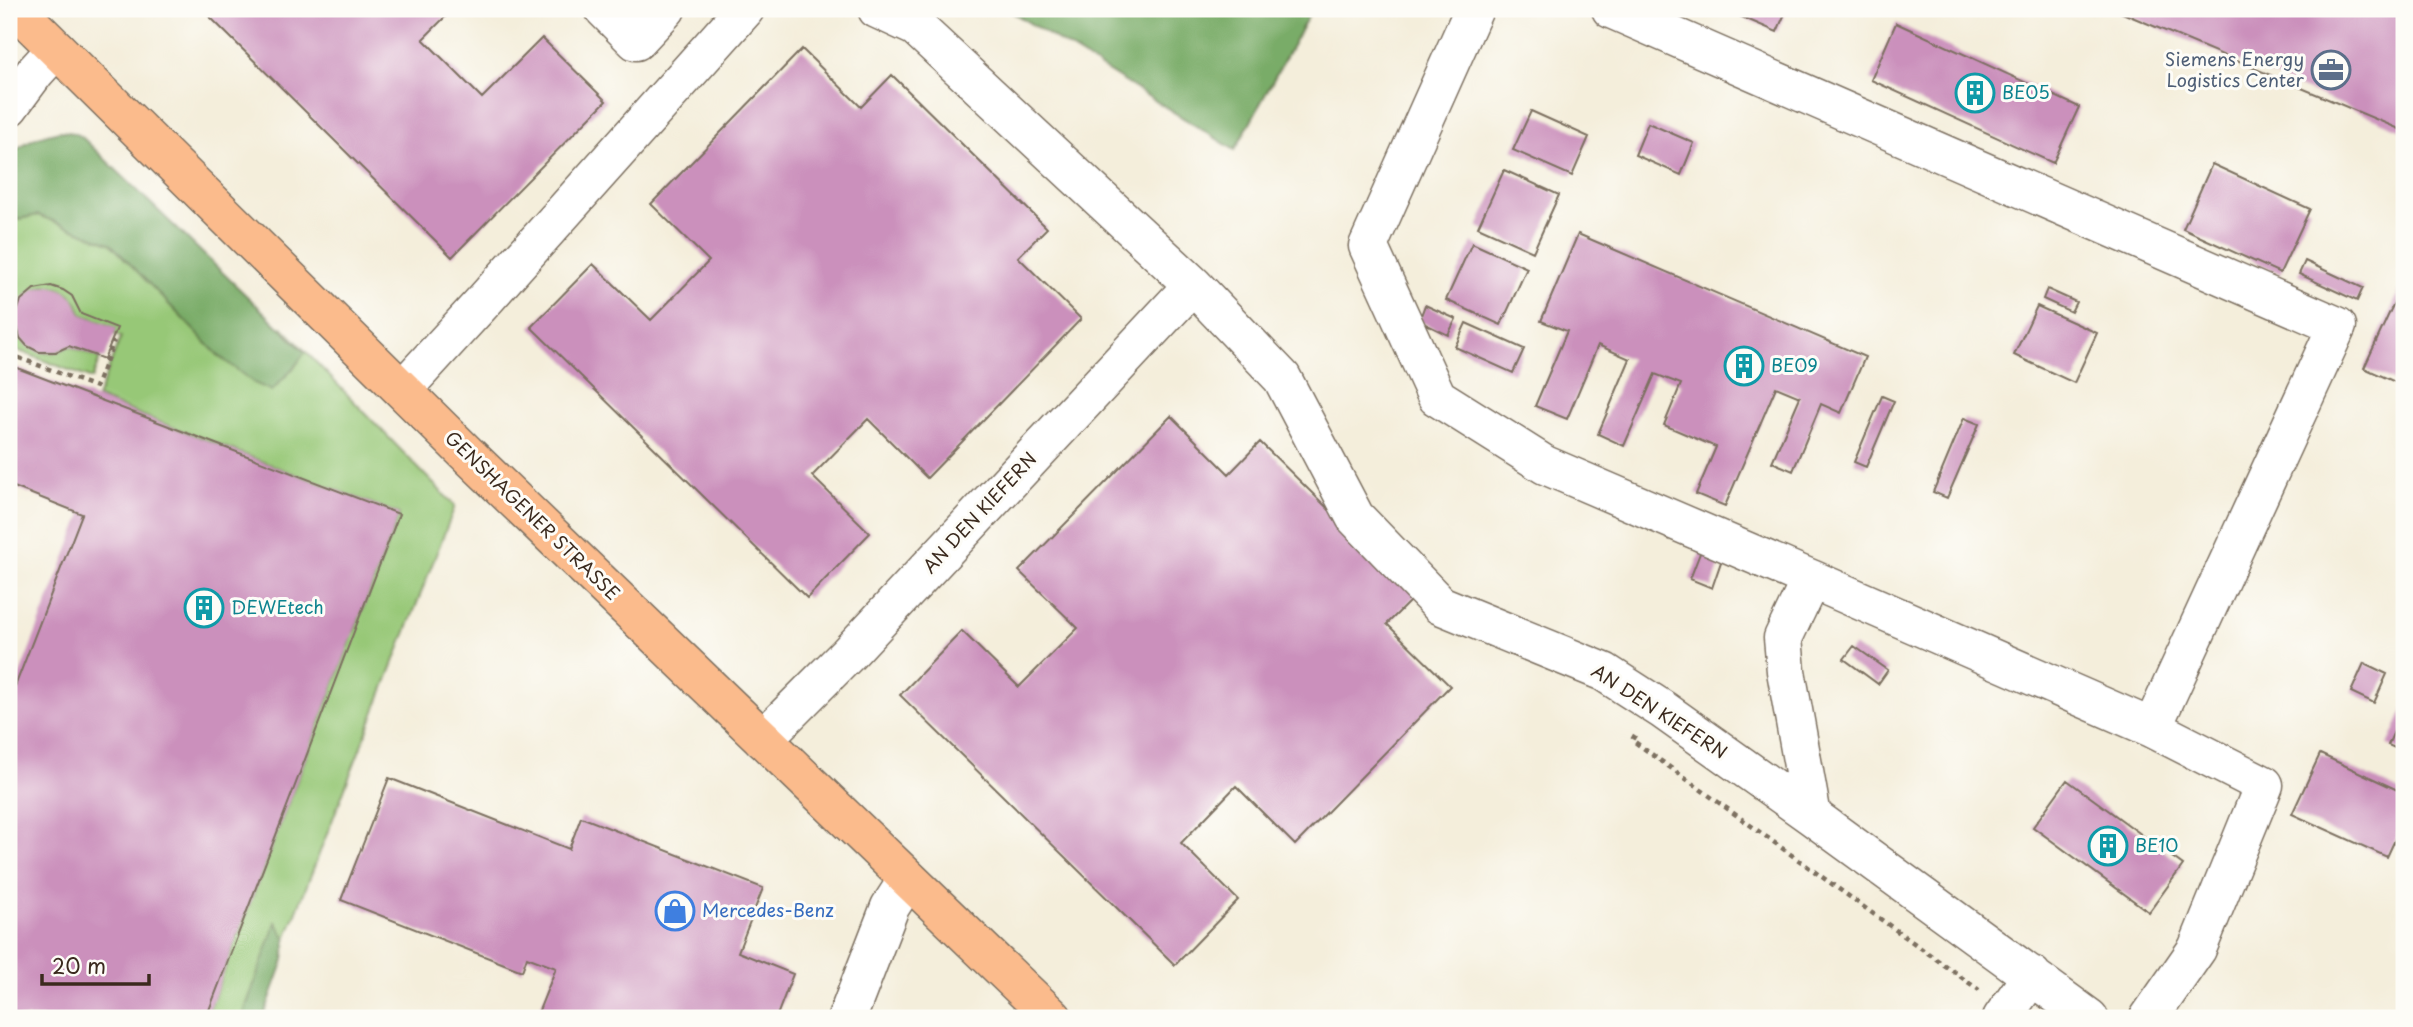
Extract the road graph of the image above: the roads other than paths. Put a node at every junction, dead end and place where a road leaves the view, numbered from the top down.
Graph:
1 (604, 9) edge
2 (666, 9) edge
3 (746, 9) edge
4 (877, 9) edge
5 (1474, 9) edge
6 (1611, 9) edge
7 (40, 23) edge
8 (9, 107) edge
9 (1193, 285) junction
10 (403, 388) junction
11 (1811, 579) junction
12 (2152, 728) junction
13 (763, 739) junction
14 (1812, 816) junction
15 (908, 879) junction
16 (2032, 975) junction
17 (2005, 1014) edge
18 (847, 1018) edge
19 (1053, 1018) edge
20 (2089, 1018) edge
21 (2149, 1018) edge

1 - 2 street
3 - 10 street
4 - 9 street, AN DEN KIEFERN
5 - 11 street
6 - 12 street
7 - 8 street
7 - 10 main road, GENSHAGENER STRASSE
9 - 13 street, AN DEN KIEFERN
9 - 14 street, AN DEN KIEFERN
10 - 13 main road, GENSHAGENER STRASSE
11 - 12 street
11 - 14 street
12 - 21 street
13 - 15 main road, GENSHAGENER STRASSE
14 - 16 street, AN DEN KIEFERN
15 - 18 street
15 - 19 main road, GENSHAGENER STRASSE
16 - 17 street
16 - 20 street, AN DEN KIEFERN

